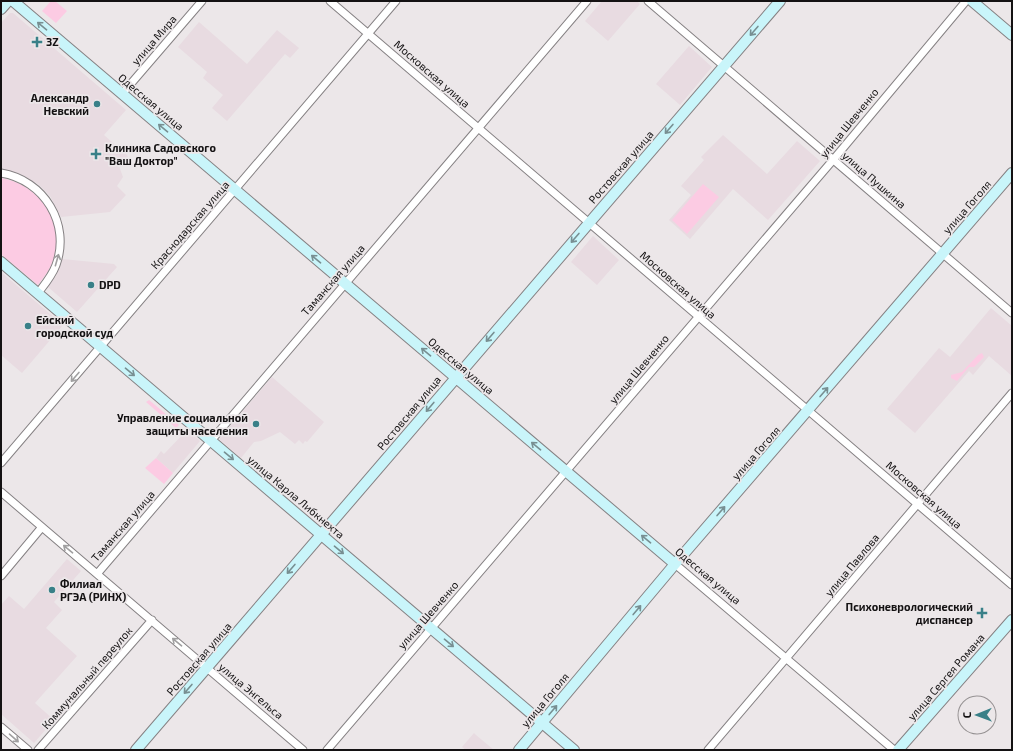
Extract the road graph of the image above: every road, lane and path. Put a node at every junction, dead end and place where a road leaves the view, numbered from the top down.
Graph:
1 (8, 1) edge
2 (13, 1) edge
3 (202, 1) edge
4 (330, 1) edge
5 (396, 1) edge
6 (587, 1) edge
7 (648, 1) edge
8 (780, 1) edge
9 (966, 1) edge
10 (972, 1) edge
11 (1, 9) edge
12 (368, 34) junction
13 (1012, 35) edge
14 (724, 66) junction
15 (122, 94) junction
16 (478, 128) junction
17 (833, 160) junction
18 (1, 173) edge
19 (1012, 173) edge
20 (235, 190) junction
21 (589, 222) junction
22 (943, 254) junction
23 (1, 262) edge
24 (345, 283) junction
25 (38, 293) junction
26 (1012, 313) edge
27 (698, 316) junction
28 (100, 347) junction
29 (455, 377) junction
30 (1012, 393) edge
31 (808, 410) junction
32 (211, 440) junction
33 (1, 463) edge
34 (566, 471) junction
35 (1, 492) edge
36 (918, 504) junction
37 (42, 527) junction
38 (321, 534) junction
39 (675, 564) junction
40 (97, 574) junction
41 (1, 576) edge
42 (1012, 585) edge
43 (152, 620) junction
44 (1012, 620) edge
45 (431, 628) junction
46 (786, 658) junction
47 (207, 668) junction
48 (542, 722) junction
49 (1, 727) edge
50 (28, 750) edge
51 (38, 750) edge
52 (136, 750) edge
53 (303, 750) edge
54 (327, 750) edge
55 (519, 750) edge
56 (574, 750) edge
57 (708, 750) edge
58 (894, 750) edge
59 (898, 750) edge

1 - 11 street
15 -> 2 street, Одесская улица
3 - 15 street, улица Мира
4 - 12 street, Московская улица
5 - 12 street, Краснодарская улица
6 - 16 street, Таманская улица
7 - 14 street, улица Пушкина
8 -> 14 street, Ростовская улица
9 - 17 street, улица Шевченко
10 - 13 street
12 - 16 street, Московская улица
12 - 20 street, Краснодарская улица
14 - 17 street, улица Пушкина
14 -> 21 street, Ростовская улица
20 -> 15 street, Одесская улица
16 - 21 street, Московская улица
16 - 24 street, Таманская улица
17 - 22 street, улица Пушкина
17 - 27 street, улица Шевченко
25 -> 18 street
19 - 22 street, улица Гоголя
24 -> 20 street, Одесская улица
20 - 28 street, Краснодарская улица
21 - 27 street, Московская улица
21 -> 29 street, Ростовская улица
22 - 26 street, улица Пушкина
31 -> 22 street, улица Гоголя
23 - 25 street, улица Карла Либкнехта
29 -> 24 street, Одесская улица
24 - 32 street, Таманская улица
25 - 28 street, улица Карла Либкнехта
27 - 31 street, Московская улица
27 - 34 street, улица Шевченко
28 -> 32 street, улица Карла Либкнехта
28 -> 33 street, Краснодарская улица
34 -> 29 street, Одесская улица
29 -> 38 street, Ростовская улица
30 - 36 street, улица Павлова
31 - 36 street, Московская улица
39 -> 31 street, улица Гоголя
32 -> 38 street, улица Карла Либкнехта
32 - 40 street, Таманская улица
39 -> 34 street, Одесская улица
34 - 45 street, улица Шевченко
35 - 37 street, улица Энгельса
36 - 42 street, Московская улица
36 - 46 street, улица Павлова
40 -> 37 street, улица Энгельса
37 - 41 street
38 -> 45 street, улица Карла Либкнехта
38 -> 47 street, Ростовская улица
39 - 46 street, Одесская улица
48 -> 39 street, улица Гоголя
40 - 43 street, улица Энгельса
47 -> 43 street, улица Энгельса
43 - 51 street, Коммунальный переулок
44 - 59 street, улица Сергея Романа
45 -> 48 street, улица Карла Либкнехта
45 - 54 street, улица Шевченко
46 - 57 street, улица Павлова
46 - 58 street, Одесская улица
47 -> 52 street, Ростовская улица
47 - 53 street, улица Энгельса
48 - 55 street, улица Гоголя
48 - 56 street, улица Карла Либкнехта
49 -> 50 street

